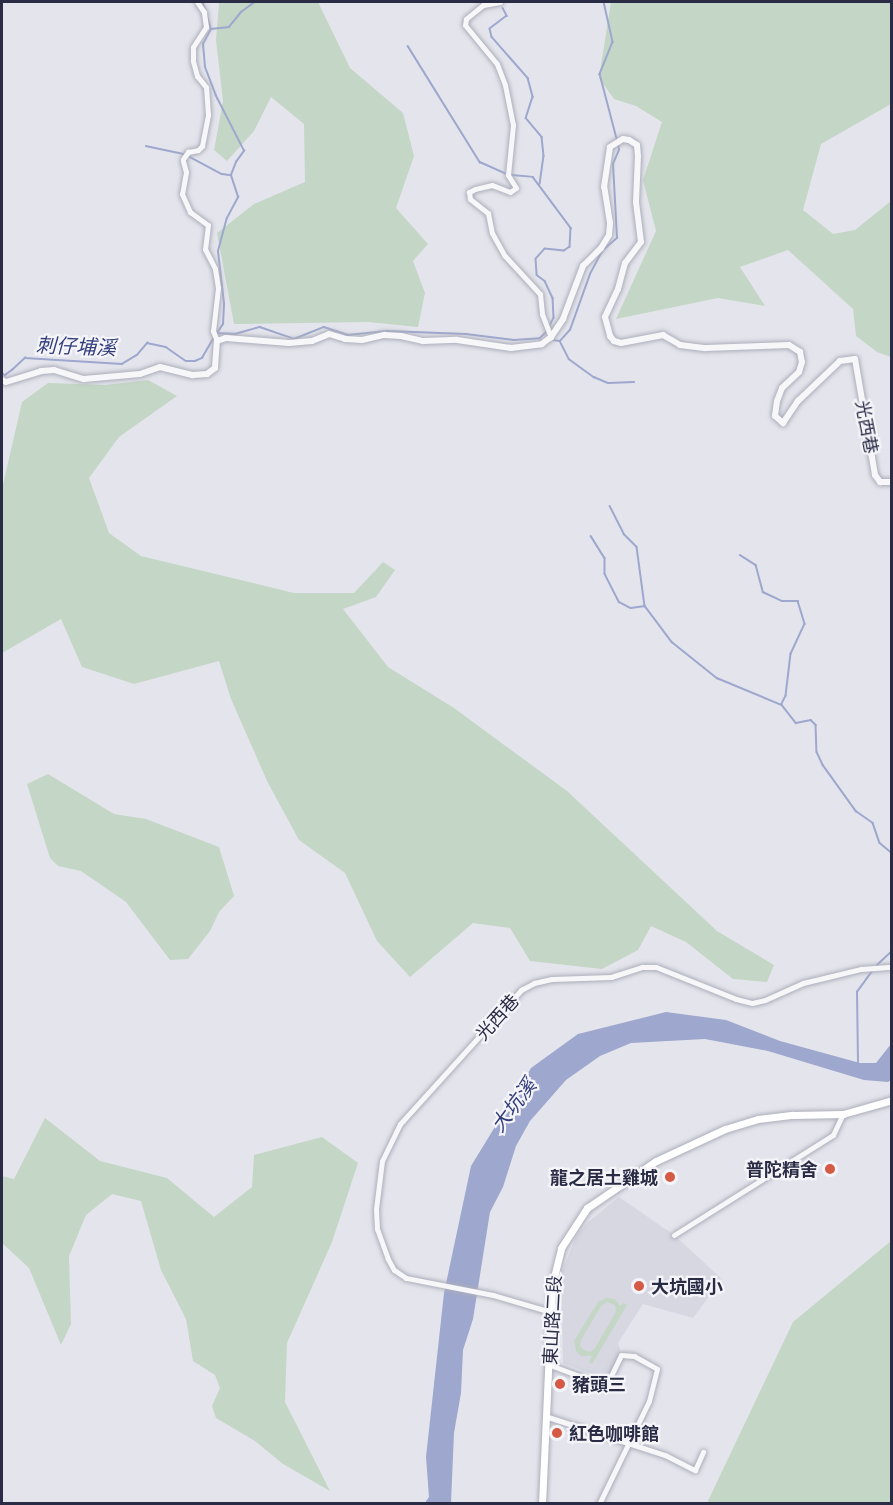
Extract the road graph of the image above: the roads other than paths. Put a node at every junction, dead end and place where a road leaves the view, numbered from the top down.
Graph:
1 (197, 2) edge
2 (500, 2) edge
3 (551, 337) junction
4 (217, 341) junction
5 (2, 381) edge
6 (891, 482) edge
7 (891, 967) edge
8 (891, 1100) edge
9 (843, 1114) junction
10 (674, 1235) dead end
11 (551, 1312) junction
12 (550, 1365) junction
13 (548, 1417) junction
14 (629, 1443) junction
15 (702, 1452) dead end
16 (542, 1503) edge
17 (599, 1503) edge

1 - 4 street
2 - 3 street
3 - 4 street
3 - 6 street, 光西巷
4 - 5 street
7 - 11 street, 光西巷
8 - 9 main road, 東山路二段
9 - 10 street
9 - 11 main road, 東山路二段
11 - 12 main road, 東山路二段
12 - 13 main road, 東山路二段
12 - 14 street
13 - 14 street
13 - 16 main road, 東山路二段
14 - 15 street
14 - 17 street

